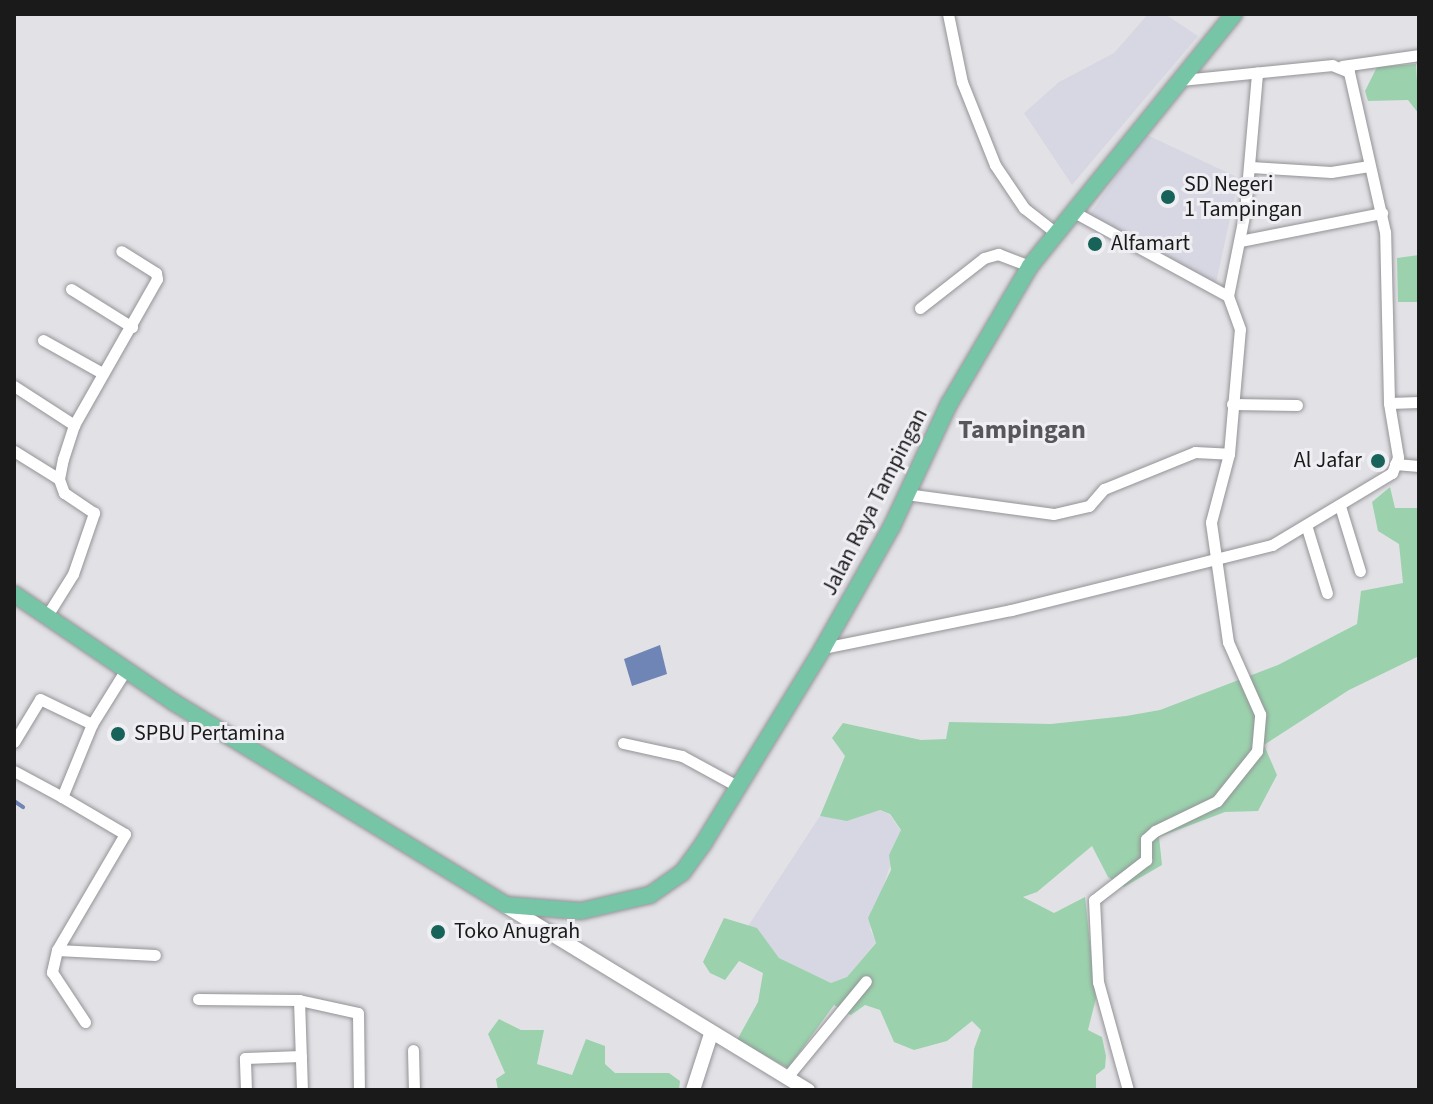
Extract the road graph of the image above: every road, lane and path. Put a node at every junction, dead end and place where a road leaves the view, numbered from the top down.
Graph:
1 (948, 14) edge
2 (1234, 14) edge
3 (1419, 55) edge
4 (1342, 66) junction
5 (1257, 73) junction
6 (1179, 81) junction
7 (1368, 166) junction
8 (1251, 167) junction
9 (1072, 211) junction
10 (1382, 213) junction
11 (1055, 232) junction
12 (1240, 241) junction
13 (121, 251) dead end
14 (1030, 266) junction
15 (71, 289) dead end
16 (1228, 296) junction
17 (920, 308) dead end
18 (132, 327) junction
19 (43, 340) dead end
20 (102, 373) junction
21 (14, 386) edge
22 (1419, 402) edge
23 (1389, 403) junction
24 (1232, 404) junction
25 (1297, 405) dead end
26 (74, 425) junction
27 (14, 451) edge
28 (1229, 454) junction
29 (1395, 464) junction
30 (1419, 466) edge
31 (59, 479) junction
32 (906, 494) junction
33 (1340, 506) junction
34 (1307, 528) junction
35 (1215, 560) junction
36 (1360, 571) dead end
37 (1327, 593) dead end
38 (14, 594) edge
39 (48, 614) junction
40 (823, 648) junction
41 (125, 671) junction
42 (92, 724) junction
43 (14, 742) edge
44 (623, 743) dead end
45 (14, 771) edge
46 (737, 786) junction
47 (62, 797) junction
48 (506, 905) junction
49 (57, 950) junction
50 (155, 955) dead end
51 (866, 981) dead end
52 (198, 999) dead end
53 (299, 1000) junction
54 (85, 1022) dead end
55 (711, 1034) junction
56 (413, 1050) dead end
57 (301, 1056) junction
58 (787, 1077) junction
59 (246, 1090) edge
60 (302, 1090) edge
61 (359, 1090) edge
62 (414, 1090) edge
63 (693, 1090) edge
64 (808, 1090) edge
65 (1128, 1090) edge

1 - 11 street
2 - 6 main road, Jalan Raya Tampingan
3 - 4 street
4 - 5 street
4 - 7 street
5 - 6 street
5 - 8 street
6 - 9 main road, Jalan Raya Tampingan
7 - 8 street
7 - 10 street
8 - 12 street
9 - 11 main road, Jalan Raya Tampingan
9 - 16 street
10 - 12 street
10 - 23 street
11 - 14 main road, Jalan Raya Tampingan
12 - 16 street
13 - 18 street
14 - 17 street
14 - 32 main road, Jalan Raya Tampingan
15 - 18 street
16 - 24 street
18 - 20 street
19 - 20 street
20 - 26 street
21 - 26 street
22 - 23 street
23 - 29 street
24 - 25 street
24 - 28 street
26 - 31 street
27 - 31 street
28 - 32 street
28 - 35 street
29 - 30 street
29 - 33 street
31 - 39 street
32 - 40 main road, Jalan Raya Tampingan
33 - 34 street
33 - 36 street
34 - 35 street
34 - 37 street
35 - 40 street
35 - 65 street
38 - 39 main road
39 - 41 main road
40 - 46 main road, Jalan Raya Tampingan
41 - 42 street
41 - 48 main road
42 - 43 street
42 - 47 street
44 - 46 street
45 - 47 street
46 - 48 main road, Jalan Raya Tampingan
47 - 49 street
48 - 55 street
49 - 50 street
49 - 54 street
51 - 58 street
52 - 53 street
53 - 57 street
53 - 61 street
55 - 58 street
55 - 63 street
56 - 62 street
57 - 59 street
57 - 60 street
58 - 64 street

